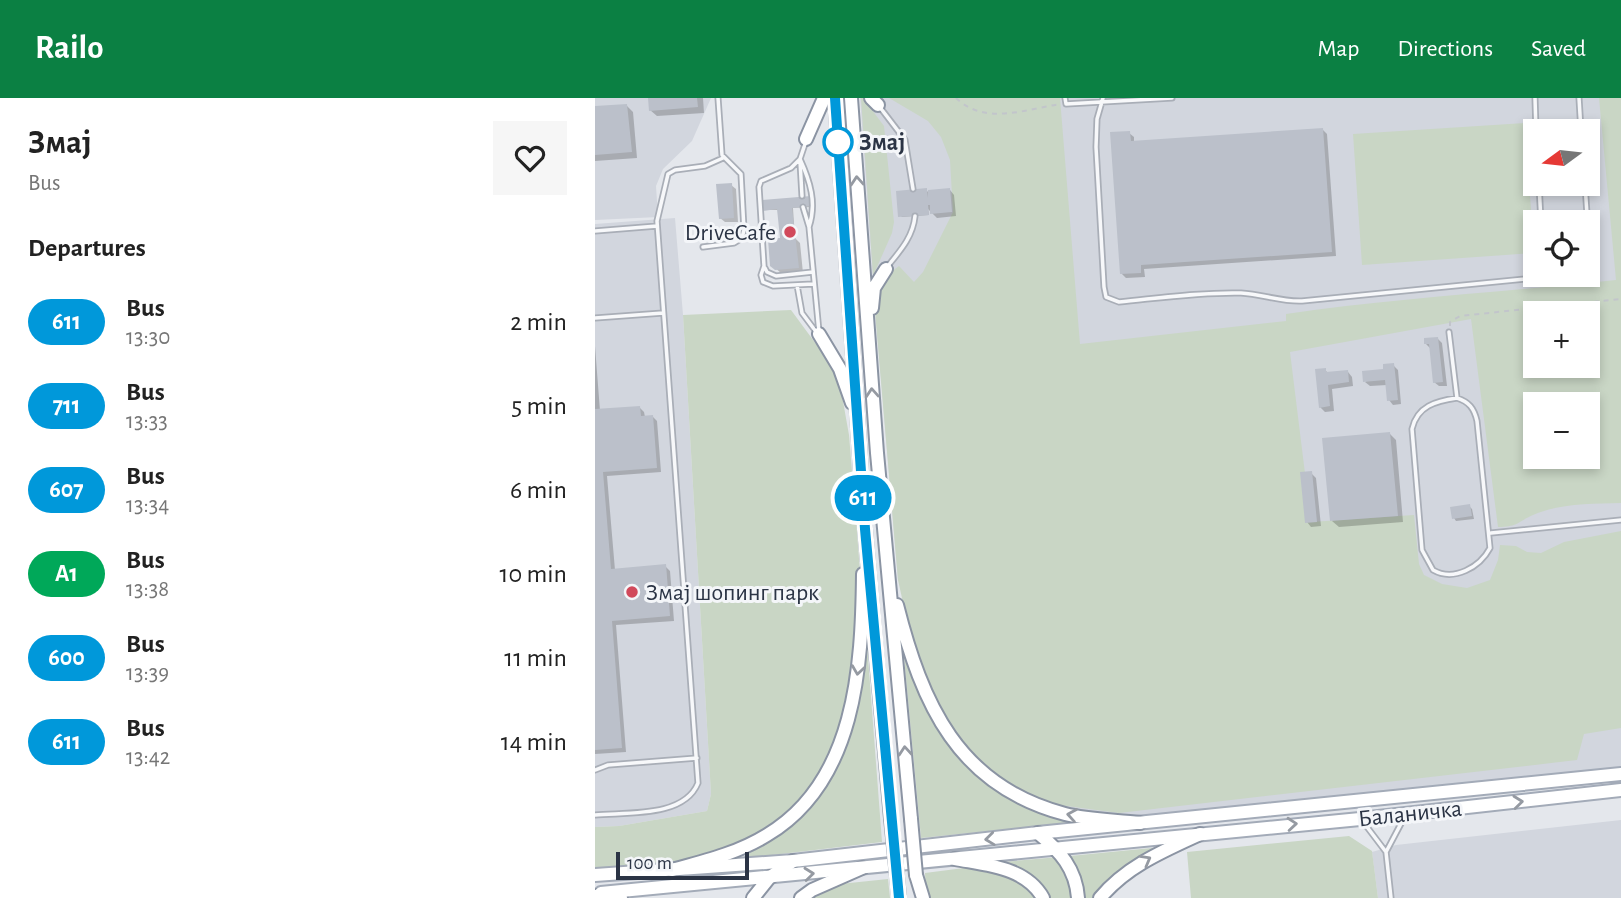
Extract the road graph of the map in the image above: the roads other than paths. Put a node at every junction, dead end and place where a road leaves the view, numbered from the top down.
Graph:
1 (718, 98) edge
2 (824, 98) edge
3 (835, 98) edge
4 (851, 98) edge
5 (1065, 98) edge
6 (1172, 98) edge
7 (1535, 98) edge
8 (1579, 98) edge
9 (1103, 100) edge
10 (874, 101) edge
11 (1536, 119) edge
12 (1580, 119) edge
13 (806, 139) joint
14 (723, 158) junction
15 (800, 159) junction
16 (913, 190) dead end
17 (802, 196) dead end
18 (803, 207) dead end
19 (915, 216) dead end
20 (657, 226) junction
21 (809, 227) junction
22 (595, 231) edge
23 (703, 247) dead end
24 (764, 266) junction
25 (886, 269) joint
26 (813, 272) junction
27 (1523, 279) edge
28 (813, 284) junction
29 (797, 285) junction
30 (664, 313) junction
31 (595, 318) edge
32 (867, 332) junction
33 (1449, 332) road end
34 (819, 334) junction
35 (1457, 398) junction
36 (858, 419) junction
37 (1621, 520) edge
38 (865, 529) junction
39 (1490, 533) junction
40 (887, 562) junction
41 (697, 758) junction
42 (595, 770) edge
43 (1621, 774) edge
44 (1621, 790) edge
45 (1261, 811) junction
46 (1406, 814) junction
47 (595, 815) edge
48 (1360, 819) junction
49 (1140, 823) junction
50 (1262, 827) junction
51 (1038, 834) junction
52 (1200, 834) junction
53 (1055, 848) junction
54 (1386, 852) junction
55 (955, 859) junction
56 (793, 861) junction
57 (862, 868) junction
58 (672, 870) junction
59 (595, 875) edge
60 (769, 878) junction
61 (595, 895) edge
62 (897, 897) edge
63 (621, 898) edge
64 (753, 898) edge
65 (801, 898) edge
66 (921, 898) edge
67 (1044, 898) edge
68 (1078, 898) edge
69 (1100, 898) edge
70 (1391, 898) edge

1 - 14 lane
2 - 13 main road
3 - 36 main road
32 -> 4 main road
5 - 9 lane
6 - 9 lane
7 - 11 lane
8 - 12 lane
9 - 27 lane
10 - 16 lane
13 - 15 lane
14 - 20 lane
14 - 23 lane
15 - 17 lane
15 - 21 lane
15 - 24 lane
18 - 21 lane
19 - 25 lane
20 - 22 lane
20 - 30 lane
21 - 26 lane
24 - 26 lane
24 - 29 lane
25 - 32 main road
26 - 28 lane
28 - 29 lane
28 - 34 lane
29 - 34 lane
30 - 31 lane
30 - 41 lane
40 -> 32 main road
33 - 35 lane
34 - 36 main road
35 - 39 lane
35 - 39 lane
36 - 38 main road
37 - 39 lane
38 -> 58 main road
38 - 62 main road, bridge
49 -> 40 main road
66 -> 40 main road, bridge
41 - 42 lane
41 - 47 lane
43 - 45 main road, Баланичка
46 -> 44 main road, Баланичка
45 - 49 main road, Баланичка
45 - 50 main road
46 - 48 main road, Баланичка
46 - 54 lane
50 -> 48 main road, Баланичка
48 - 54 lane
49 - 51 main road
50 - 52 main road, Баланичка
51 - 53 main road
51 -> 56 main road
52 - 53 main road, Баланичка
69 -> 52 main road
53 - 55 main road, Баланичка
53 - 68 main road
54 - 70 lane
55 - 57 main road, Баланичка
55 - 67 main road
56 - 58 main road
56 - 60 main road
60 -> 57 main road, Баланичка
57 - 65 main road
58 - 59 main road
60 - 61 main road, Баланичка
60 - 64 main road
61 - 63 main road

